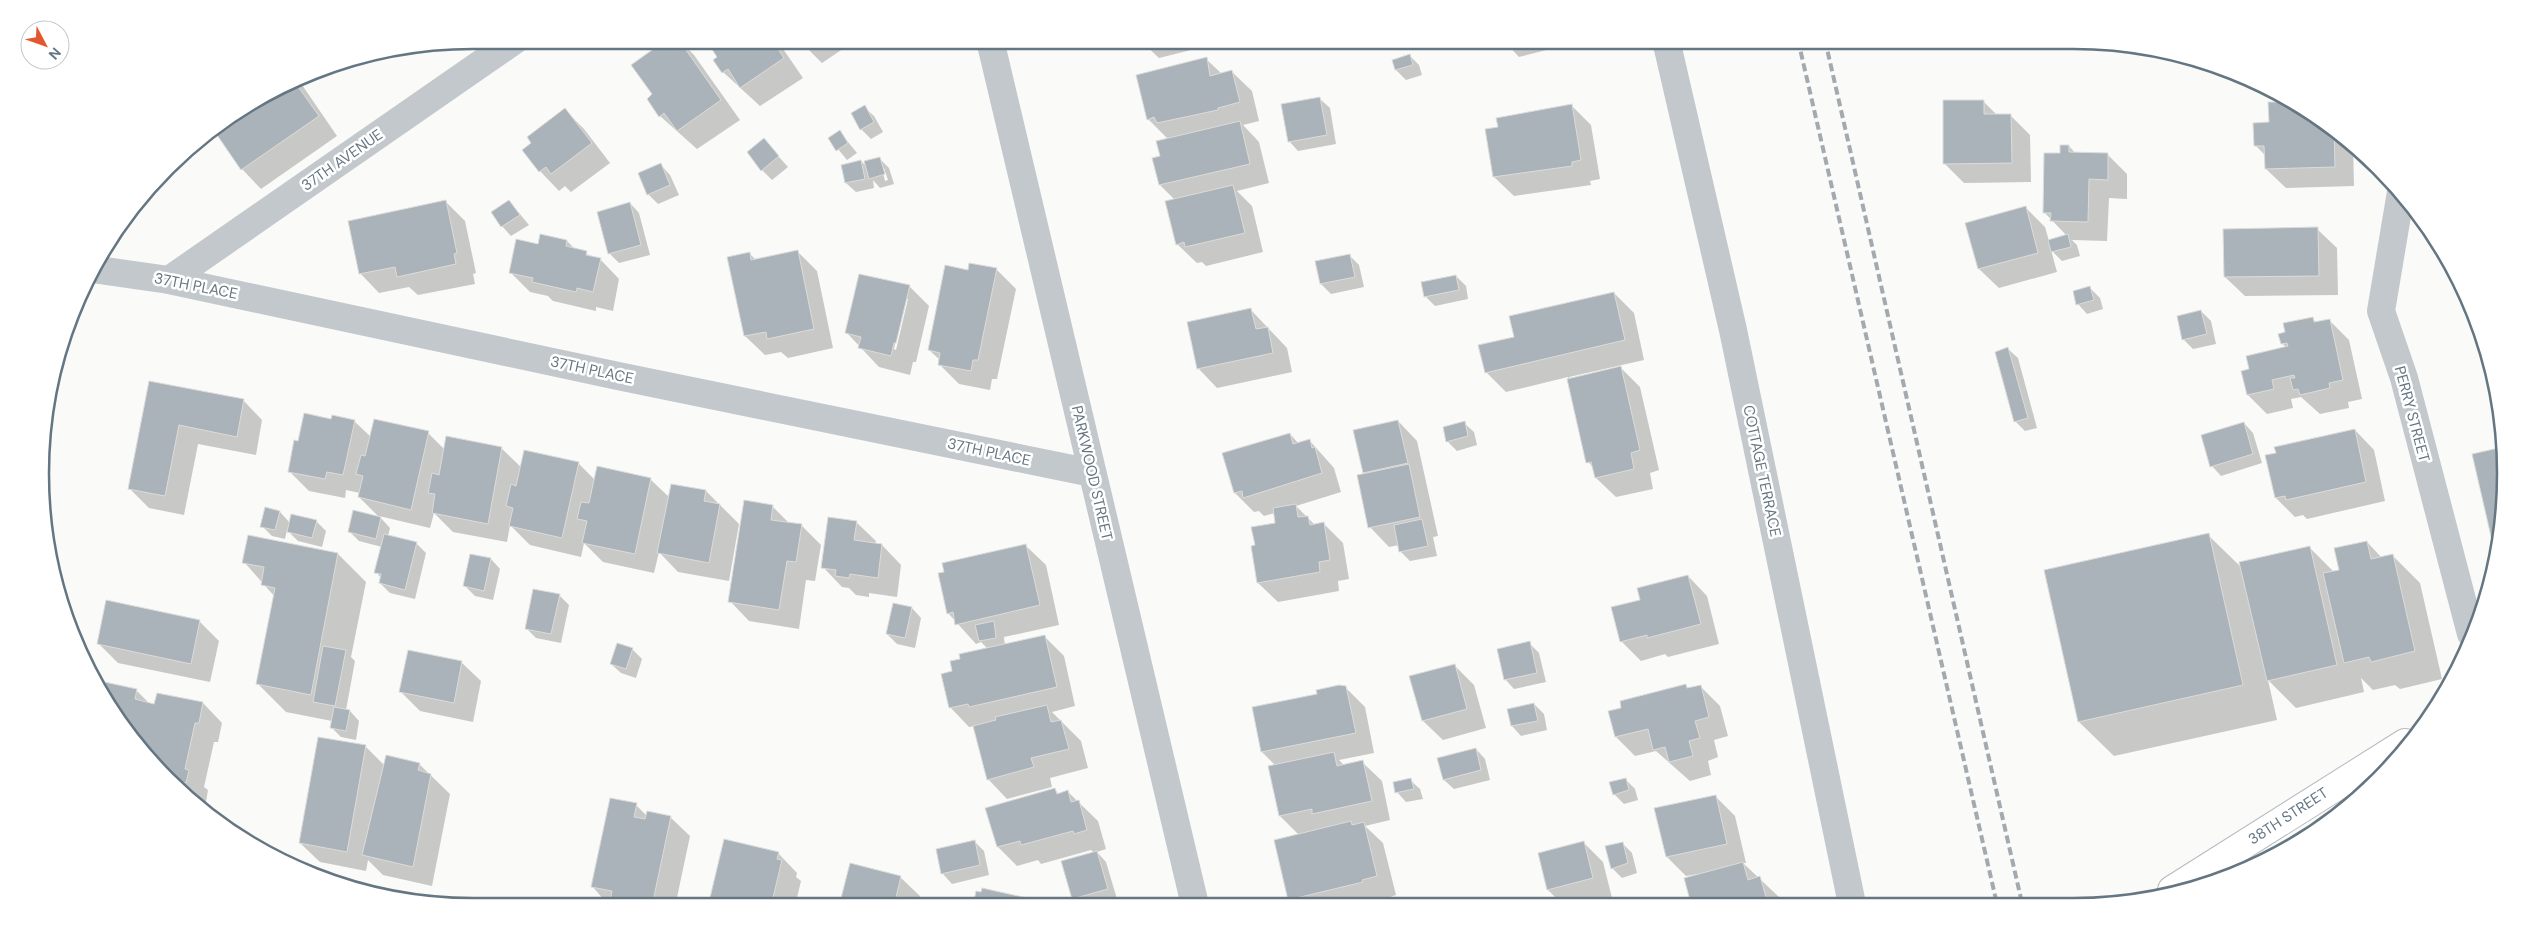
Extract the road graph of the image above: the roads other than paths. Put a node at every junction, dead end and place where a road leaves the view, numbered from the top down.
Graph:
1 (502, 49) edge
2 (992, 49) edge
3 (1668, 49) edge
4 (2399, 202) edge
5 (101, 270) edge
6 (169, 280) junction
7 (1092, 473) junction
8 (2469, 626) edge
9 (2396, 749) edge
10 (2181, 884) edge
11 (1192, 898) edge
12 (1851, 898) edge

1 - 6 street, 37TH AVENUE
2 - 7 street, PARKWOOD STREET
3 - 12 street, COTTAGE TERRACE
4 - 8 street, PERRY STREET
5 - 6 street, 37TH PLACE
6 - 7 street, 37TH PLACE
7 - 11 street, PARKWOOD STREET
9 - 10 main road, 38TH STREET

